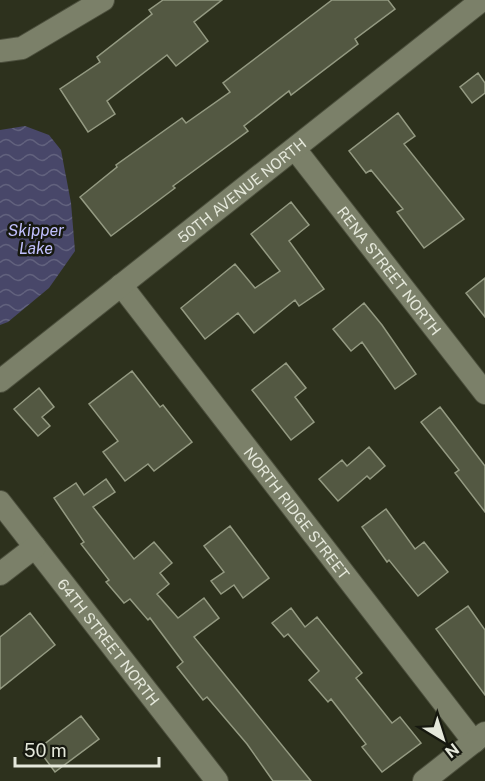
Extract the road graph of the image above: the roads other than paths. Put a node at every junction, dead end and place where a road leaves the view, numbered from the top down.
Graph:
1 (102, 0) edge
2 (482, 0) edge
3 (0, 51) edge
4 (295, 149) junction
5 (121, 285) junction
6 (0, 381) edge
7 (485, 393) edge
8 (0, 502) edge
9 (35, 547) junction
10 (0, 574) edge
11 (480, 738) edge
12 (217, 781) edge
13 (424, 781) edge

1 - 3 street
2 - 4 street, 50TH AVENUE NORTH
4 - 5 street, 50TH AVENUE NORTH
4 - 7 street, RENA STREET NORTH
5 - 6 street, 50TH AVENUE NORTH
5 - 11 street, NORTH RIDGE STREET
8 - 9 street, 64TH STREET NORTH
9 - 10 street
9 - 12 street, 64TH STREET NORTH
11 - 13 street

